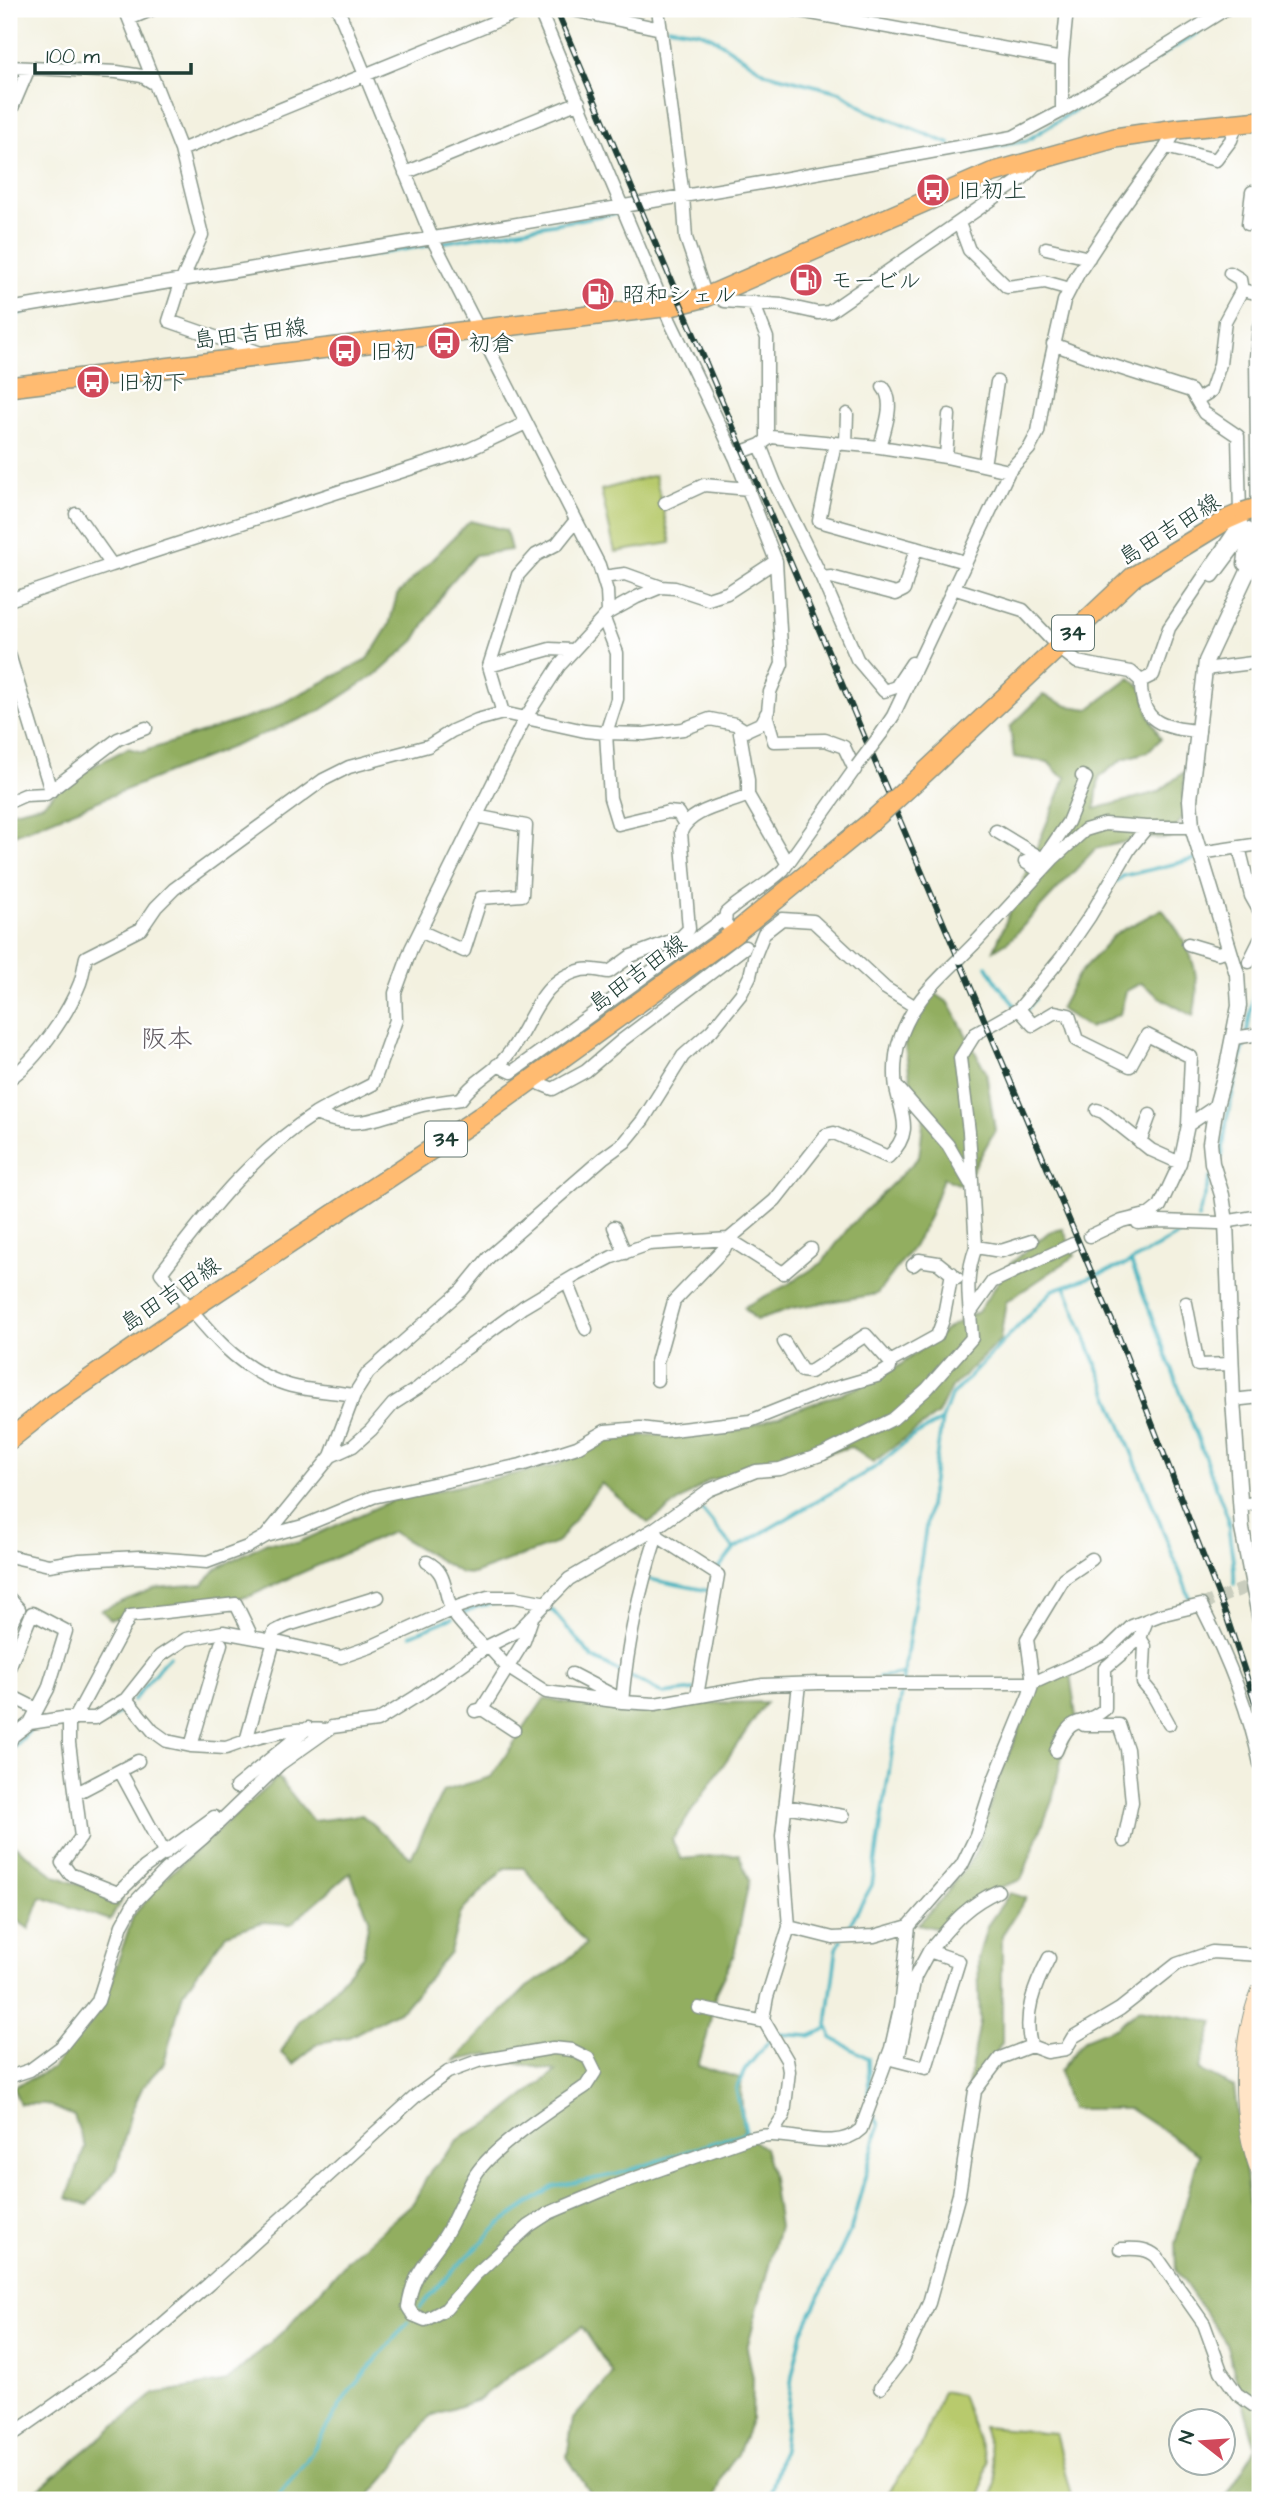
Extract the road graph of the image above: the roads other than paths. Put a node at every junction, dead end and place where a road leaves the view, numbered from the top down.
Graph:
1 (153, 9) edge
2 (338, 9) edge
3 (526, 9) edge
4 (539, 9) edge
5 (568, 9) edge
6 (658, 9) edge
7 (789, 9) edge
8 (1067, 9) edge
9 (1257, 9) edge
10 (1225, 10) edge
11 (127, 14) edge
12 (859, 15) edge
13 (1260, 15) edge
14 (661, 29) junction
15 (1062, 59) junction
16 (9, 67) edge
17 (29, 68) junction
18 (365, 74) junction
19 (155, 84) junction
20 (579, 102) junction
21 (1062, 111) junction
22 (9, 115) edge
23 (1260, 121) edge
24 (1237, 123) junction
25 (1177, 128) junction
26 (1166, 148) junction
27 (181, 150) junction
28 (1039, 159) junction
29 (405, 173) junction
30 (1252, 192) dead end
31 (683, 196) junction
32 (622, 206) junction
33 (960, 223) junction
34 (1250, 224) edge
35 (432, 238) junction
36 (1046, 248) dead end
37 (1089, 258) junction
38 (1230, 273) dead end
39 (182, 280) junction
40 (1070, 289) junction
41 (1242, 290) junction
42 (1260, 294) edge
43 (710, 295) junction
44 (753, 302) junction
45 (665, 307) junction
46 (9, 309) edge
47 (1260, 326) edge
48 (477, 330) junction
49 (1053, 344) junction
50 (268, 355) junction
51 (997, 382) dead end
52 (9, 387) edge
53 (883, 387) dead end
54 (1198, 399) junction
55 (847, 414) dead end
56 (949, 415) dead end
57 (526, 423) junction
58 (764, 443) junction
59 (841, 444) junction
60 (880, 447) junction
61 (734, 455) junction
62 (946, 457) junction
63 (984, 465) junction
64 (1009, 471) junction
65 (748, 489) junction
66 (665, 503) dead end
67 (1248, 510) edge
68 (76, 514) dead end
69 (576, 520) junction
70 (818, 521) junction
71 (796, 525) junction
72 (916, 548) junction
73 (776, 561) junction
74 (965, 562) junction
75 (112, 565) junction
76 (1251, 565) junction
77 (603, 576) junction
78 (822, 579) junction
79 (661, 587) junction
80 (954, 588) junction
81 (9, 600) edge
82 (1179, 611) junction
83 (606, 616) junction
84 (935, 629) junction
85 (1058, 647) junction
86 (572, 649) junction
87 (9, 654) edge
88 (1260, 662) edge
89 (489, 666) junction
90 (1205, 669) junction
91 (1141, 681) junction
92 (503, 713) junction
93 (766, 714) junction
94 (524, 720) junction
95 (146, 728) dead end
96 (746, 731) junction
97 (1199, 731) junction
98 (606, 733) junction
99 (856, 768) junction
100 (1082, 776) dead end
101 (51, 791) junction
102 (748, 795) junction
103 (9, 802) edge
104 (476, 816) junction
105 (684, 823) junction
106 (1147, 827) junction
107 (1192, 827) junction
108 (996, 831) dead end
109 (1260, 844) edge
110 (1240, 851) junction
111 (1201, 857) junction
112 (1025, 862) dead end
113 (787, 863) junction
114 (1045, 864) junction
115 (1260, 912) edge
116 (420, 931) junction
117 (739, 939) junction
118 (1260, 940) edge
119 (1188, 944) dead end
120 (1230, 950) junction
121 (1249, 962) dead end
122 (914, 1006) junction
123 (1018, 1011) junction
124 (1257, 1035) edge
125 (1236, 1038) junction
126 (497, 1065) junction
127 (9, 1079) edge
128 (896, 1087) junction
129 (461, 1099) junction
130 (1216, 1105) junction
131 (1097, 1110) dead end
132 (316, 1114) junction
133 (1150, 1115) dead end
134 (477, 1119) junction
135 (1188, 1125) junction
136 (1140, 1142) junction
137 (1180, 1163) junction
138 (971, 1184) junction
139 (1260, 1216) edge
140 (1226, 1222) junction
141 (614, 1227) dead end
142 (1107, 1229) junction
143 (1090, 1236) dead end
144 (729, 1239) junction
145 (1032, 1241) dead end
146 (1073, 1244) dead end
147 (976, 1247) junction
148 (811, 1249) dead end
149 (625, 1252) junction
150 (913, 1265) dead end
151 (952, 1273) junction
152 (567, 1281) junction
153 (1186, 1303) dead end
154 (191, 1309) junction
155 (970, 1312) junction
156 (971, 1328) junction
157 (586, 1329) dead end
158 (784, 1342) dead end
159 (890, 1362) junction
160 (1231, 1364) junction
161 (657, 1380) dead end
162 (354, 1395) junction
163 (1260, 1397) edge
164 (1233, 1400) junction
165 (9, 1440) edge
166 (331, 1456) junction
167 (1260, 1502) edge
168 (1241, 1505) junction
169 (655, 1532) junction
170 (267, 1535) junction
171 (9, 1556) edge
172 (1092, 1559) dead end
173 (426, 1562) dead end
174 (1257, 1584) edge
175 (9, 1591) edge
176 (378, 1597) dead end
177 (9, 1598) edge
178 (540, 1609) junction
179 (32, 1613) junction
180 (455, 1614) junction
181 (1147, 1620) junction
182 (1260, 1621) edge
183 (9, 1626) edge
184 (252, 1637) junction
185 (1140, 1638) junction
186 (221, 1644) dead end
187 (273, 1644) junction
188 (486, 1647) junction
189 (507, 1667) junction
190 (9, 1668) edge
191 (572, 1674) dead end
192 (1033, 1683) junction
193 (799, 1684) junction
194 (698, 1691) junction
195 (9, 1698) edge
196 (622, 1701) junction
197 (130, 1703) junction
198 (37, 1709) junction
199 (71, 1721) junction
200 (30, 1723) junction
201 (1169, 1724) dead end
202 (1072, 1725) junction
203 (309, 1728) junction
204 (326, 1730) junction
205 (514, 1730) dead end
206 (246, 1741) junction
207 (9, 1744) edge
208 (191, 1746) junction
209 (1056, 1751) dead end
210 (138, 1761) dead end
211 (1260, 1764) edge
212 (120, 1771) junction
213 (236, 1787) dead end
214 (77, 1793) junction
215 (235, 1806) junction
216 (785, 1806) junction
217 (843, 1816) dead end
218 (1124, 1841) dead end
219 (165, 1854) junction
220 (998, 1891) dead end
221 (909, 1926) junction
222 (789, 1927) junction
223 (929, 1951) junction
224 (1260, 1955) edge
225 (1049, 1958) dead end
226 (1260, 1990) edge
227 (699, 2008) dead end
228 (1255, 2029) edge
229 (770, 2032) junction
230 (1031, 2046) junction
231 (892, 2059) junction
232 (9, 2077) edge
233 (771, 2135) junction
234 (1260, 2173) edge
235 (1120, 2249) dead end
236 (880, 2388) dead end
237 (1260, 2410) edge
238 (9, 2437) edge

1 - 11 street
2 - 18 street
3 - 18 street
4 - 20 street
5 - 14 street
6 - 14 street
7 - 12 street
8 - 15 street
9 - 13 street
10 - 21 street
11 - 19 street
12 - 15 street
14 - 31 street
15 - 21 street
16 - 17 street
17 - 19 street
17 - 22 street
18 - 27 street
18 - 29 street
19 - 27 street
20 - 29 street
20 - 32 street
21 - 31 street
23 - 24 main road, 島田吉田線
24 - 25 main road, 島田吉田線
24 - 26 street
25 - 26 street
25 - 28 main road, 島田吉田線
26 - 37 street
27 - 39 street
28 - 33 street
28 - 43 main road, 島田吉田線
29 - 35 street
30 - 34 street
31 - 32 street
31 - 43 street
32 - 35 street
32 - 45 street
33 - 40 street
33 - 44 street
35 - 39 street
35 - 48 street
36 - 37 street
37 - 40 street
38 - 41 street
39 - 46 street
39 - 50 street
40 - 49 street
41 - 42 street
41 - 54 street
43 - 44 street
43 - 45 main road, 島田吉田線
44 - 58 street
45 - 48 main road, 島田吉田線
45 - 61 street
47 - 76 street
48 - 50 main road, 島田吉田線
48 - 57 street
49 - 54 street
49 - 64 street
50 - 52 main road, 島田吉田線
51 - 63 street
53 - 60 street
54 - 67 street
55 - 59 street
56 - 62 street
57 - 69 street
57 - 75 street
58 - 59 street
58 - 61 street
58 - 71 street
59 - 60 street
59 - 70 street
60 - 62 street
61 - 65 street
62 - 63 street
63 - 64 street
64 - 74 street
65 - 66 street
65 - 73 street
67 - 82 street
67 - 85 main road, 島田吉田線 / 34
68 - 75 street
69 - 77 street
69 - 89 street
70 - 71 street
70 - 72 street
71 - 78 street
72 - 74 street
72 - 78 street
73 - 79 street
73 - 93 street
74 - 80 street
75 - 81 street
76 - 82 street
76 - 90 street
77 - 79 street
77 - 83 street
78 - 84 street
79 - 83 street
80 - 84 street
80 - 85 street
82 - 91 street
83 - 86 street
83 - 98 street
84 - 99 street, bridge
85 - 91 street
85 - 117 main road, 島田吉田線 / 34, bridge
86 - 89 street
86 - 94 street
87 - 101 street
88 - 90 street
89 - 92 street
90 - 97 street
91 - 97 street
92 - 94 street
92 - 127 street
93 - 96 street
93 - 99 street
94 - 98 street
94 - 104 street
95 - 101 street
96 - 98 street
96 - 102 street
97 - 107 street
98 - 105 street
99 - 113 street
100 - 114 street
101 - 103 street
102 - 105 street
102 - 113 street
104 - 116 street
104 - 116 street
105 - 126 street
106 - 107 street
106 - 114 street
106 - 123 street
107 - 111 street
108 - 114 street
109 - 110 street
110 - 111 street
110 - 115 street
111 - 120 street
112 - 114 street
113 - 117 street
114 - 122 street, bridge
116 - 132 street
117 - 122 street
117 - 126 street
117 - 134 main road, 島田吉田線 / 34
117 - 162 street
118 - 121 street
119 - 120 street
120 - 125 street
122 - 128 street
123 - 135 street
123 - 138 street
124 - 125 street
125 - 130 street
126 - 129 street
128 - 138 street
128 - 144 street
129 - 132 street
129 - 134 street
130 - 135 street
130 - 140 street
131 - 136 street
132 - 154 street
133 - 136 street
134 - 154 main road, 島田吉田線 / 34
135 - 137 street
136 - 137 street
137 - 142 street
138 - 147 street
139 - 140 street
140 - 142 street
140 - 160 street
141 - 149 street
142 - 143 street
144 - 148 street
144 - 149 street
144 - 161 street
145 - 147 street
146 - 155 street
147 - 155 street
149 - 152 street
150 - 151 street
151 - 156 street
151 - 159 street
152 - 157 street
152 - 166 street
153 - 160 street
154 - 162 street
154 - 165 main road, 島田吉田線 / 34
155 - 156 street
156 - 169 street
158 - 159 street
159 - 170 street
160 - 164 street
162 - 166 street
163 - 164 street
164 - 168 street
166 - 170 street
167 - 168 street
168 - 174 street
169 - 178 street
169 - 194 street
169 - 196 street
170 - 171 street
172 - 192 street
173 - 180 street
174 - 182 street
175 - 179 street
176 - 187 street
177 - 183 street
178 - 180 street
178 - 188 street
178 - 189 street
179 - 190 street
179 - 198 street
180 - 187 street
180 - 188 street
181 - 185 street
181 - 192 street
181 - 211 street
184 - 187 street
184 - 197 street
184 - 199 street
185 - 201 street
185 - 202 street
186 - 208 street
187 - 206 street
188 - 189 street
188 - 204 street
189 - 196 street
189 - 205 street
191 - 196 street
192 - 193 street
192 - 221 street
193 - 194 street
193 - 216 street
194 - 196 street
195 - 198 street
197 - 199 street
197 - 208 street
198 - 200 street
199 - 200 street
199 - 214 street
200 - 207 street
202 - 209 street
202 - 218 street
203 - 204 street
203 - 206 street
203 - 213 street
204 - 215 street
206 - 208 street
210 - 212 street
212 - 214 street
212 - 219 street
214 - 219 street
215 - 219 street
215 - 232 street
216 - 217 street
216 - 222 street
220 - 223 street
221 - 222 street
221 - 231 street
222 - 229 street
223 - 231 street
223 - 231 street
224 - 230 street
225 - 230 street
226 - 228 main road
227 - 229 street
228 - 234 main road
229 - 233 street
230 - 236 street
231 - 233 street
233 - 238 street
235 - 237 street

